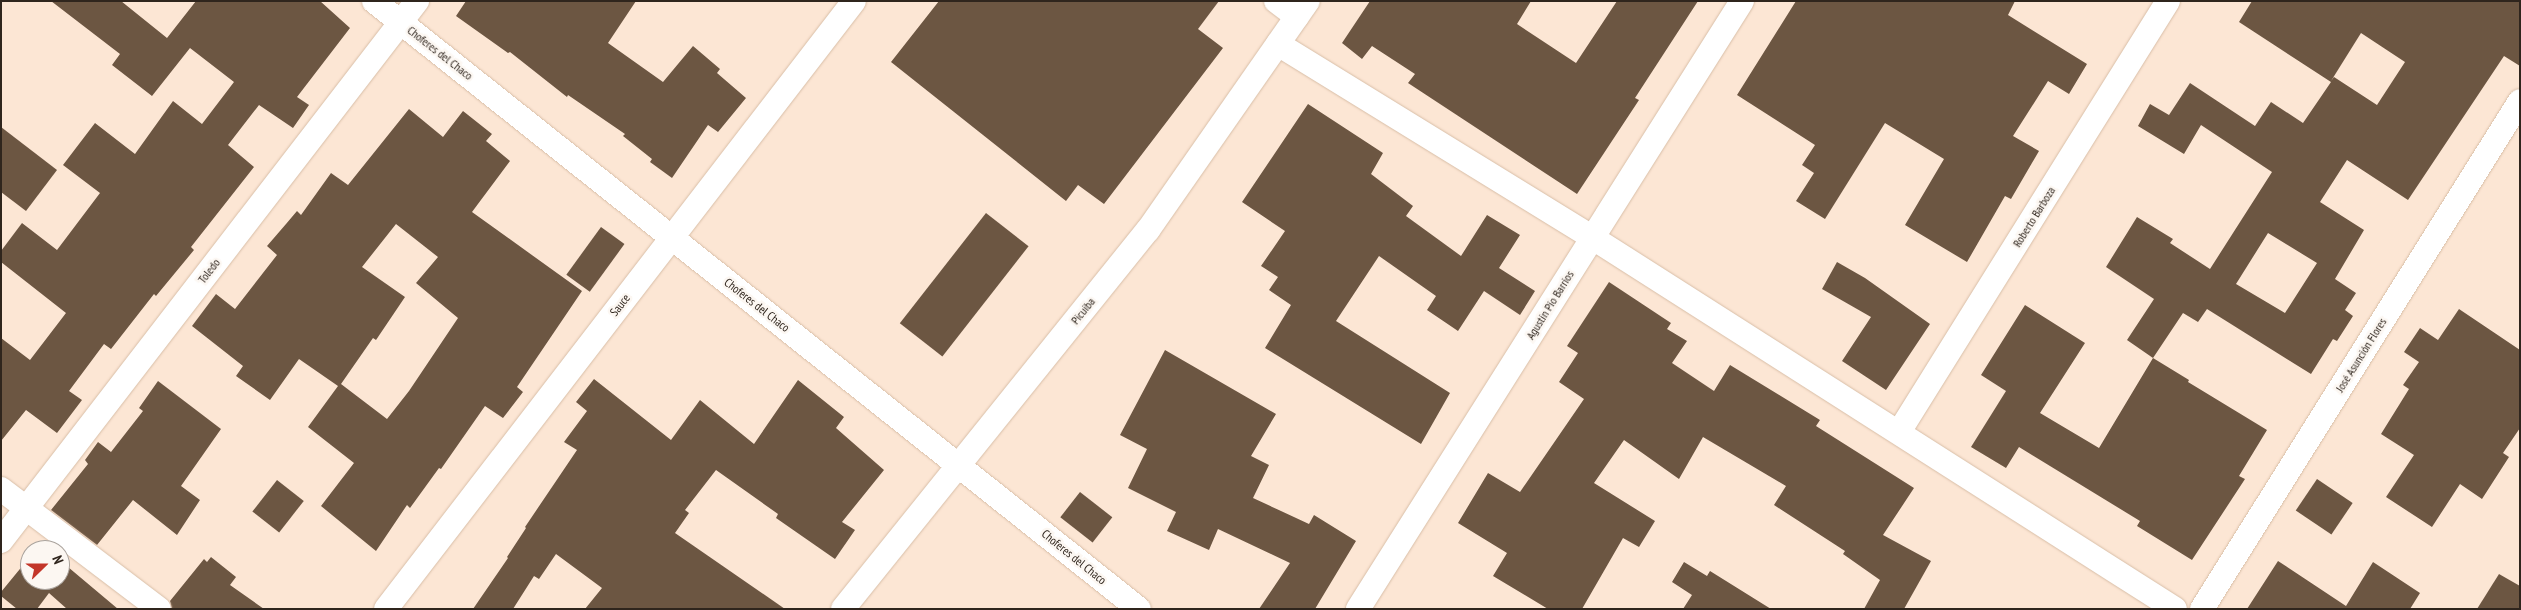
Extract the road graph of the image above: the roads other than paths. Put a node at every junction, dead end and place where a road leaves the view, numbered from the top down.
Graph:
1 (374, 1) edge
2 (417, 1) edge
3 (854, 1) edge
4 (1276, 1) edge
5 (1742, 1) edge
6 (2168, 1) edge
7 (1302, 9) edge
8 (401, 22) junction
9 (1278, 44) junction
10 (2520, 101) edge
11 (672, 237) junction
12 (1593, 238) junction
13 (1900, 432) junction
14 (958, 465) junction
15 (1, 488) edge
16 (27, 508) junction
17 (1, 542) edge
18 (159, 609) edge
19 (386, 609) edge
20 (843, 609) edge
21 (1139, 609) edge
22 (1358, 609) edge
23 (2175, 609) edge
24 (2202, 609) edge

1 - 8 street, Choferes del Chaco
2 - 8 street, Toledo
3 - 11 street, Sauce
4 - 7 street
5 - 12 street, Agustín Pío Barrios
6 - 13 street, Roberto Barboza
7 - 9 street, Picuiba
8 - 11 street, Choferes del Chaco
8 - 16 street, Toledo
9 - 12 street
9 - 14 street, Picuiba
10 - 24 street, José Asunción Flores
11 - 14 street, Choferes del Chaco
11 - 19 street, Sauce
12 - 13 street
12 - 22 street, Agustín Pío Barrios
13 - 23 street
14 - 20 street, Picuiba
14 - 21 street, Choferes del Chaco
15 - 16 street
16 - 17 street, Toledo
16 - 18 street

